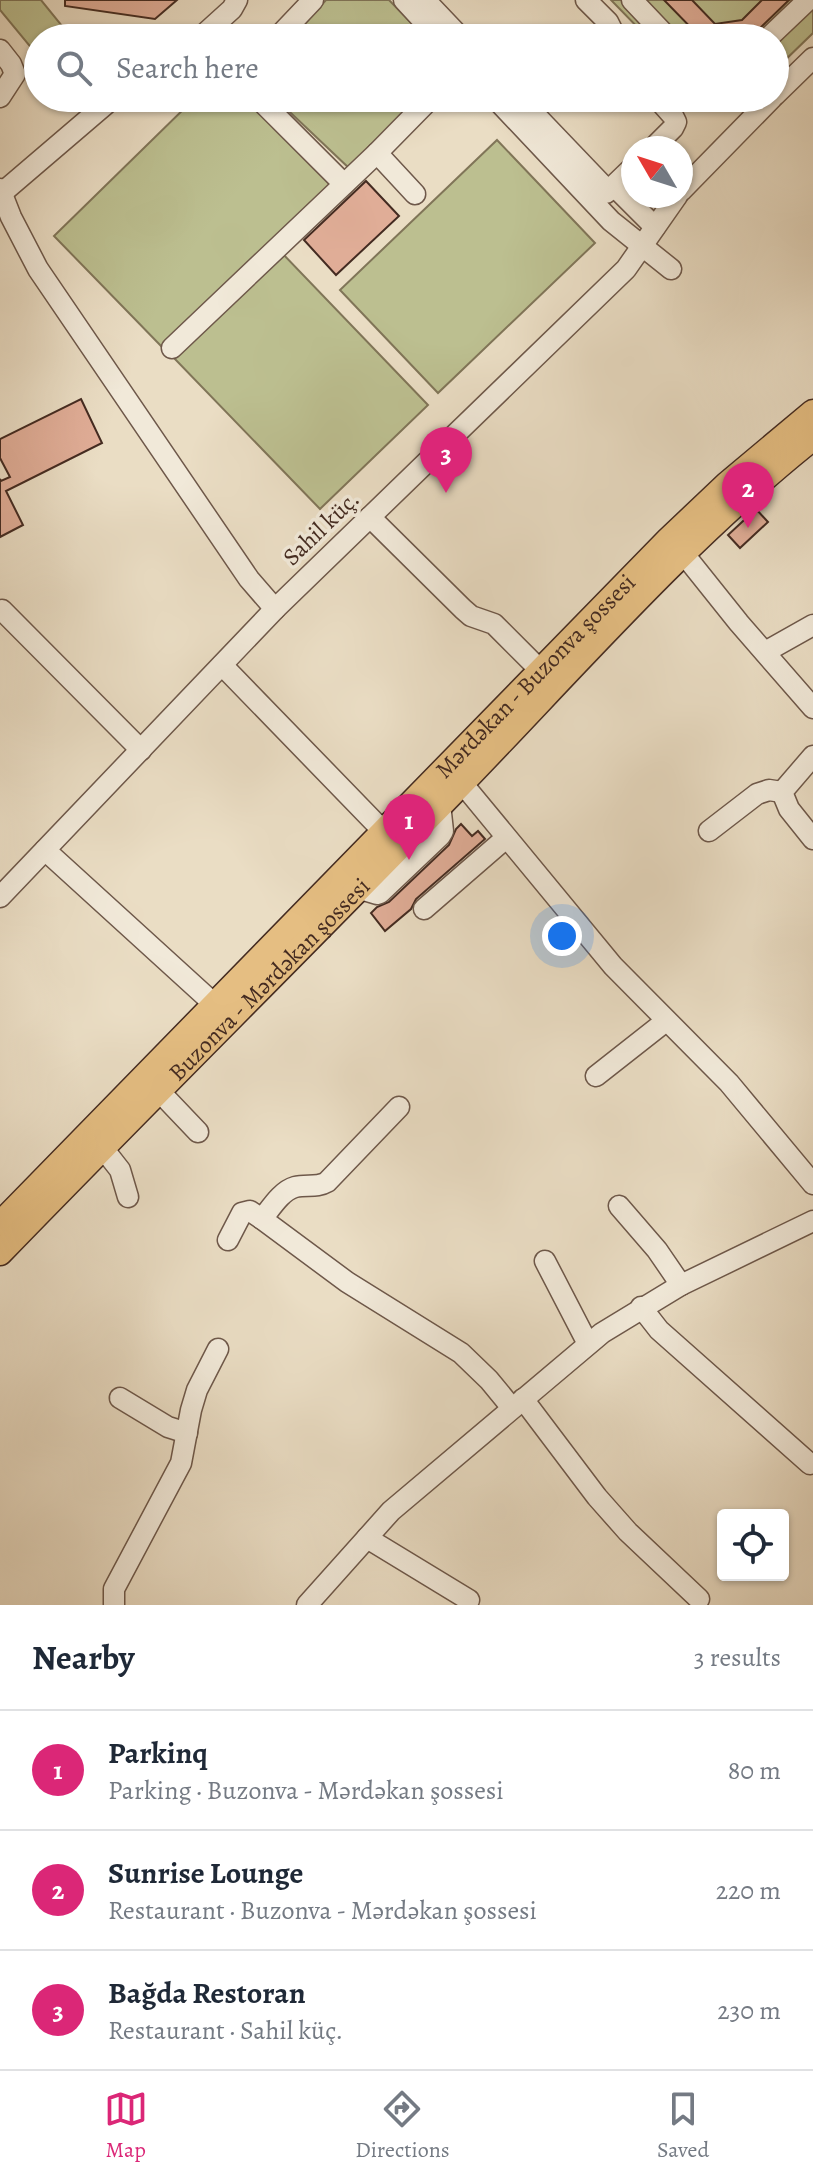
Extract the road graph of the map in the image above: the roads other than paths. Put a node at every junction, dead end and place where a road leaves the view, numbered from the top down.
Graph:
1 (237, 0) edge
2 (313, 0) edge
3 (404, 0) edge
4 (425, 0) edge
5 (586, 0) edge
6 (632, 0) edge
7 (808, 0) edge
8 (215, 24) edge
9 (290, 24) edge
10 (426, 24) edge
11 (448, 24) edge
12 (609, 24) edge
13 (655, 24) edge
14 (783, 24) edge
15 (0, 50) edge
16 (813, 58) edge
17 (789, 82) edge
18 (0, 97) edge
19 (96, 112) edge
20 (272, 112) edge
21 (417, 112) edge
22 (511, 112) edge
23 (532, 112) edge
24 (669, 112) edge
25 (759, 112) edge
26 (665, 136) edge
27 (377, 153) junction
28 (693, 176) edge
29 (621, 178) edge
30 (344, 184) junction
31 (1, 191) edge
32 (605, 193) junction
33 (415, 194) dead end
34 (666, 208) edge
35 (655, 227) junction
36 (642, 248) junction
37 (671, 269) dead end
38 (172, 348) dead end
39 (813, 412) edge
40 (813, 438) edge
41 (370, 517) junction
42 (683, 553) junction
43 (275, 609) junction
44 (2, 610) dead end
45 (813, 625) edge
46 (765, 652) junction
47 (222, 665) junction
48 (541, 671) junction
49 (813, 708) edge
50 (141, 750) junction
51 (813, 756) edge
52 (462, 783) junction
53 (782, 792) junction
54 (709, 831) dead end
55 (384, 832) junction
56 (506, 838) junction
57 (813, 839) edge
58 (45, 850) junction
59 (0, 897) edge
60 (424, 909) dead end
61 (213, 1003) junction
62 (666, 1021) junction
63 (596, 1076) dead end
64 (158, 1090) junction
65 (399, 1107) dead end
66 (198, 1132) dead end
67 (102, 1147) junction
68 (813, 1184) edge
69 (128, 1197) dead end
70 (619, 1206) dead end
71 (262, 1219) junction
72 (813, 1221) edge
73 (0, 1224) edge
74 (228, 1240) dead end
75 (0, 1253) edge
76 (545, 1261) dead end
77 (681, 1285) junction
78 (641, 1307) junction
79 (588, 1344) junction
80 (218, 1349) dead end
81 (120, 1398) dead end
82 (517, 1404) junction
83 (187, 1433) junction
84 (810, 1464) dead end
85 (367, 1538) junction
86 (699, 1599) dead end
87 (469, 1600) dead end
88 (114, 1605) edge
89 (307, 1605) edge

1 - 8 street
2 - 9 street
3 - 10 street
4 - 11 street
5 - 12 street
6 - 13 street
7 - 14 street
15 - 18 street
16 - 17 street, Sahil küç.
19 - 31 street
20 - 30 street
21 - 27 street
22 - 32 street
23 - 32 street
24 - 26 street
25 - 28 street, Sahil küç.
27 - 30 street
27 - 33 street
29 - 32 street
30 - 38 street
31 - 43 street
32 - 35 street
32 - 36 street
34 - 35 street, Sahil küç.
35 - 36 street, Sahil küç.
36 - 37 street
36 - 41 street, Sahil küç.
39 - 48 main road, Mərdəkan - Buzonva şossesi
40 - 42 main road, Buzonva - Mərdəkan şossesi
41 - 43 street, Sahil küç.
41 - 48 street
42 - 46 street
42 - 52 main road, Buzonva - Mərdəkan şossesi
43 - 47 street, Sahil küç.
44 - 50 street
45 - 46 street
46 - 49 street
47 - 50 street, Sahil küç.
47 - 55 street
48 - 55 main road, Mərdəkan - Buzonva şossesi
50 - 58 street, Sahil küç.
51 - 53 street
52 - 56 street
52 - 64 main road, Buzonva - Mərdəkan şossesi
53 - 54 street
53 - 57 street
55 - 61 main road, Mərdəkan - Buzonva şossesi
56 - 60 street
56 - 62 street
58 - 59 street, Sahil küç.
58 - 61 street
61 - 73 main road, Mərdəkan - Buzonva şossesi
62 - 63 street
62 - 68 street
64 - 66 street
64 - 67 main road, Buzonva - Mərdəkan şossesi
65 - 71 street
67 - 69 street
67 - 75 main road, Buzonva - Mərdəkan şossesi
70 - 77 street
71 - 74 street
71 - 82 street
72 - 77 street
76 - 79 street
77 - 78 street
78 - 79 street
78 - 84 street
79 - 82 street
80 - 83 street
81 - 83 street
82 - 85 street
82 - 86 street
83 - 88 street
85 - 87 street
85 - 89 street

